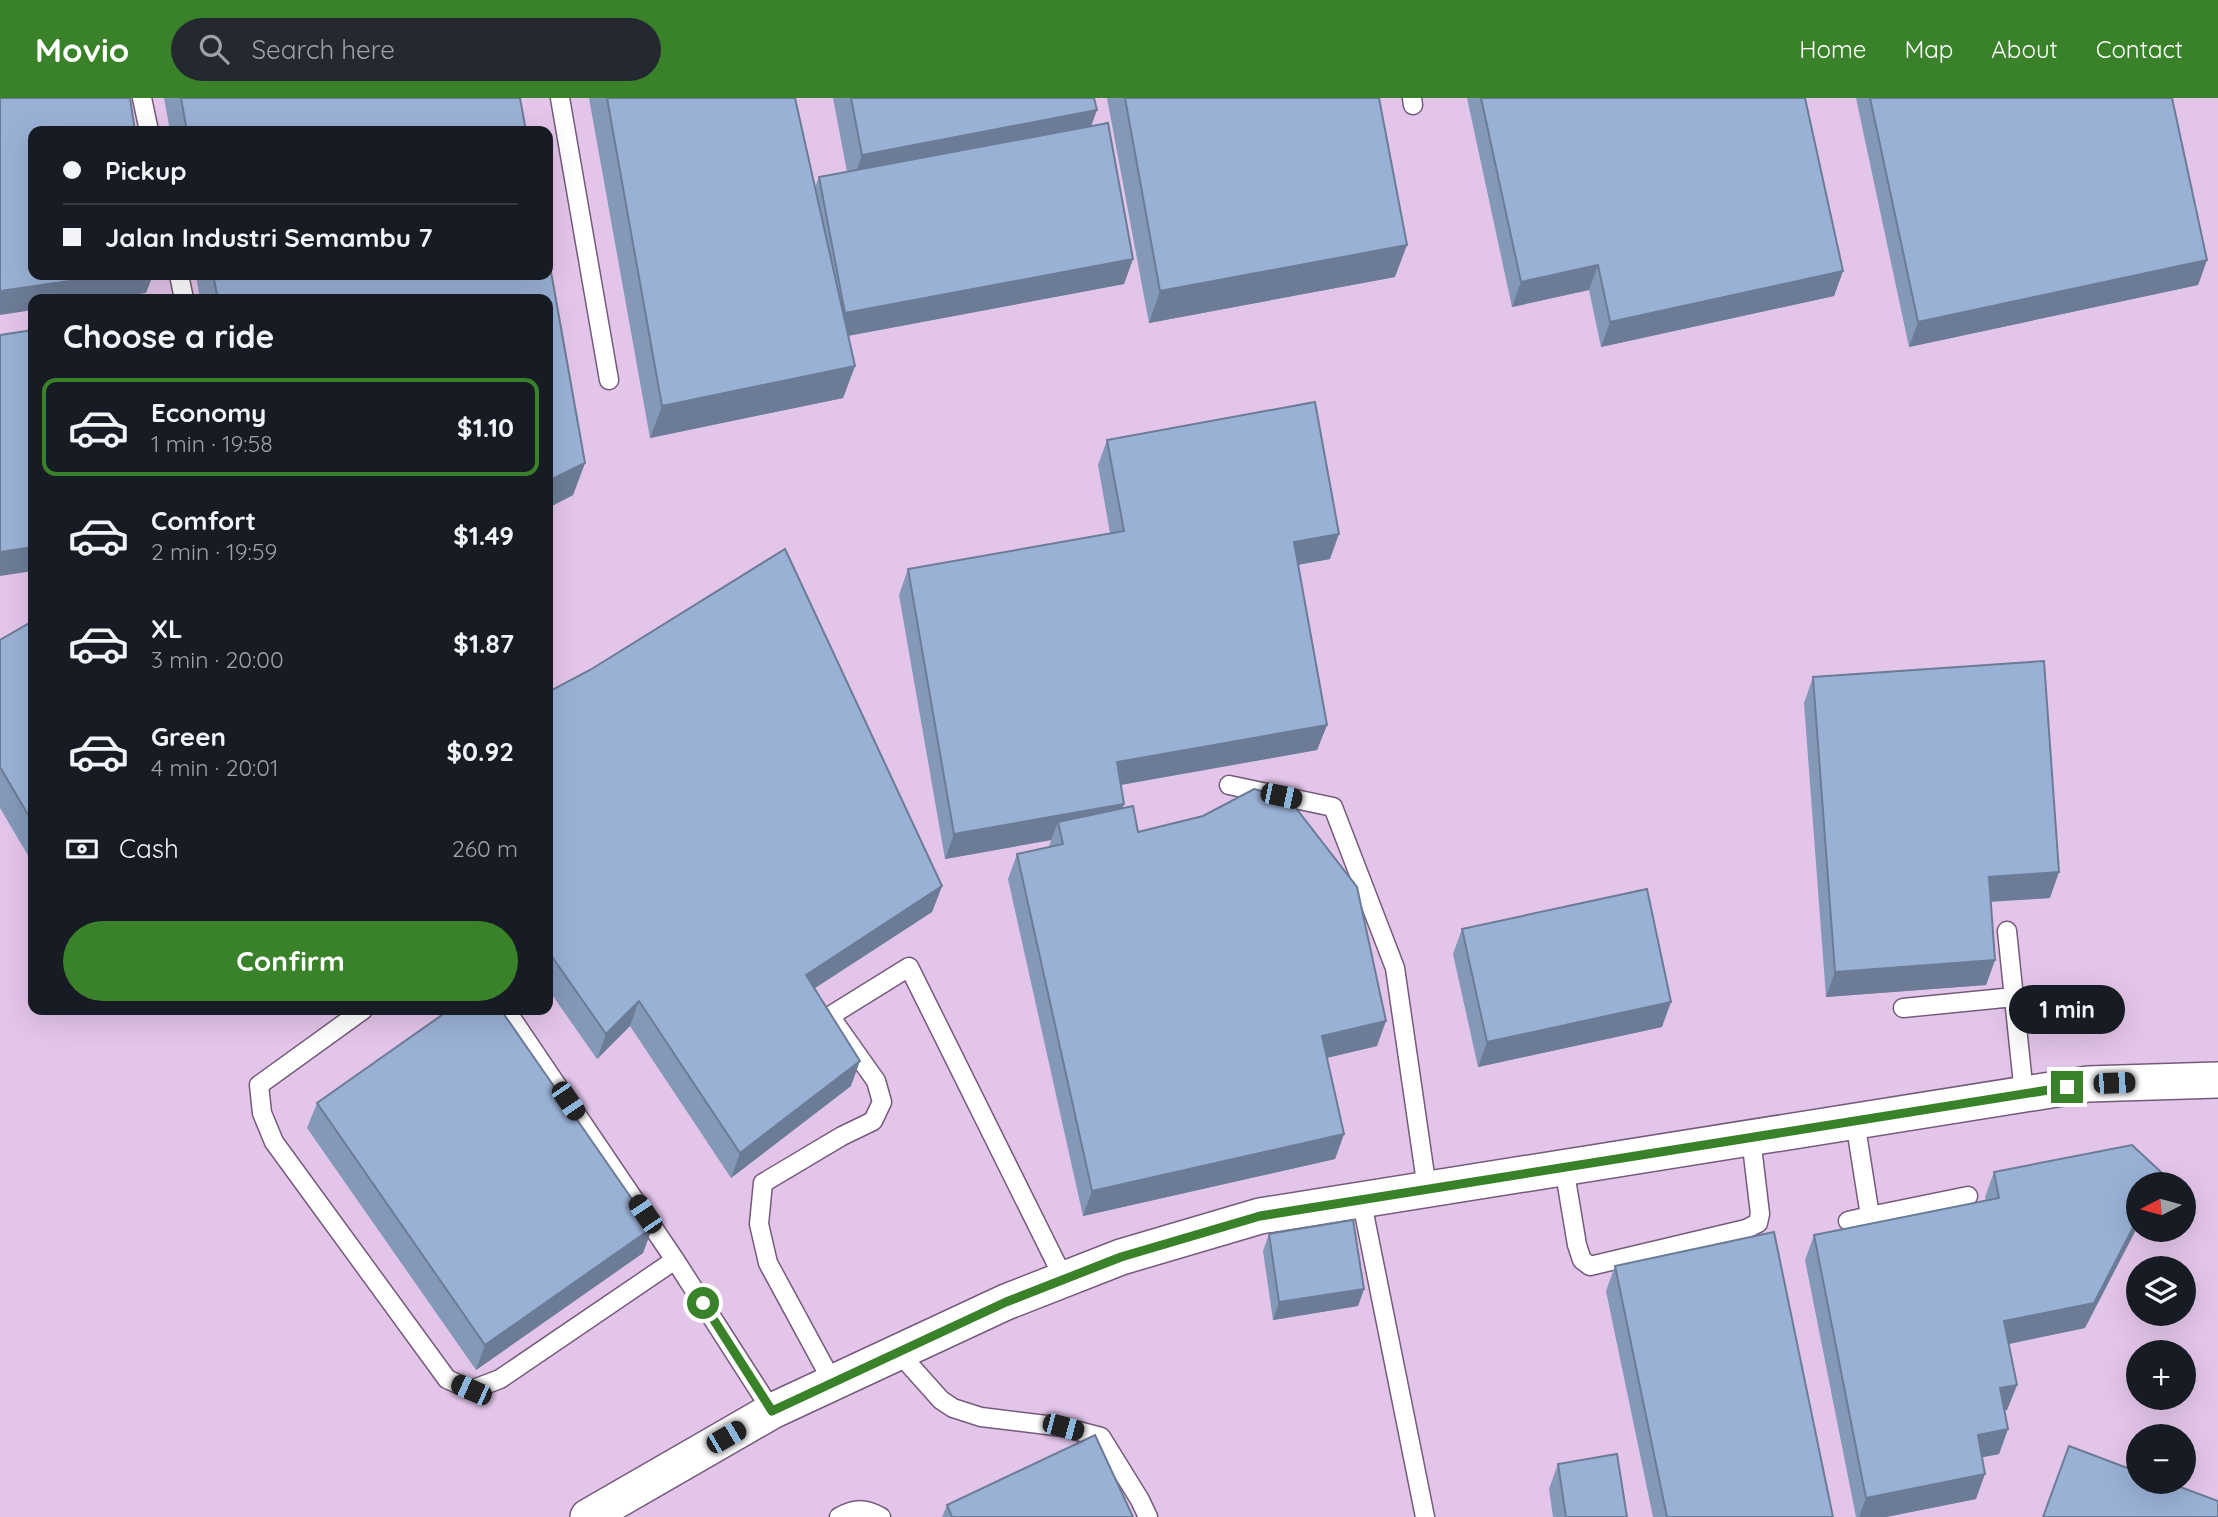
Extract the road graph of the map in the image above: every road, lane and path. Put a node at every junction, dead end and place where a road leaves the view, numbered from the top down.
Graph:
1 (142, 98) edge
2 (560, 98) edge
3 (148, 126) edge
4 (609, 380) dead end
5 (1229, 785) dead end
6 (2007, 931) dead end
7 (2014, 997) junction
8 (1903, 1008) dead end
9 (356, 1015) edge
10 (509, 1015) edge
11 (2218, 1080) edge
12 (2024, 1094) junction
13 (1854, 1121) junction
14 (1751, 1138) junction
15 (1564, 1167) junction
16 (1427, 1189) junction
17 (1968, 1196) dead end
18 (1361, 1198) junction
19 (1870, 1216) junction
20 (1848, 1221) dead end
21 (675, 1260) junction
22 (1064, 1279) junction
23 (898, 1352) junction
24 (833, 1383) junction
25 (772, 1411) junction
26 (588, 1517) edge
27 (839, 1517) edge
28 (881, 1517) edge
29 (1148, 1517) edge
30 (1425, 1517) edge

1 - 3 lane
2 - 4 lane
5 - 16 lane
6 - 7 lane
7 - 8 lane
7 - 12 lane
9 - 21 lane
10 - 21 lane
11 - 12 street
12 - 13 street
13 - 14 street
13 - 19 lane
14 - 15 street
14 - 15 lane
15 - 16 street
16 - 18 street
17 - 19 lane
18 - 22 street
18 - 30 lane
19 - 20 lane
21 - 25 lane
22 - 23 street
22 - 24 lane
23 - 24 street
23 - 29 lane
24 - 25 street
25 - 26 street
27 - 28 lane

